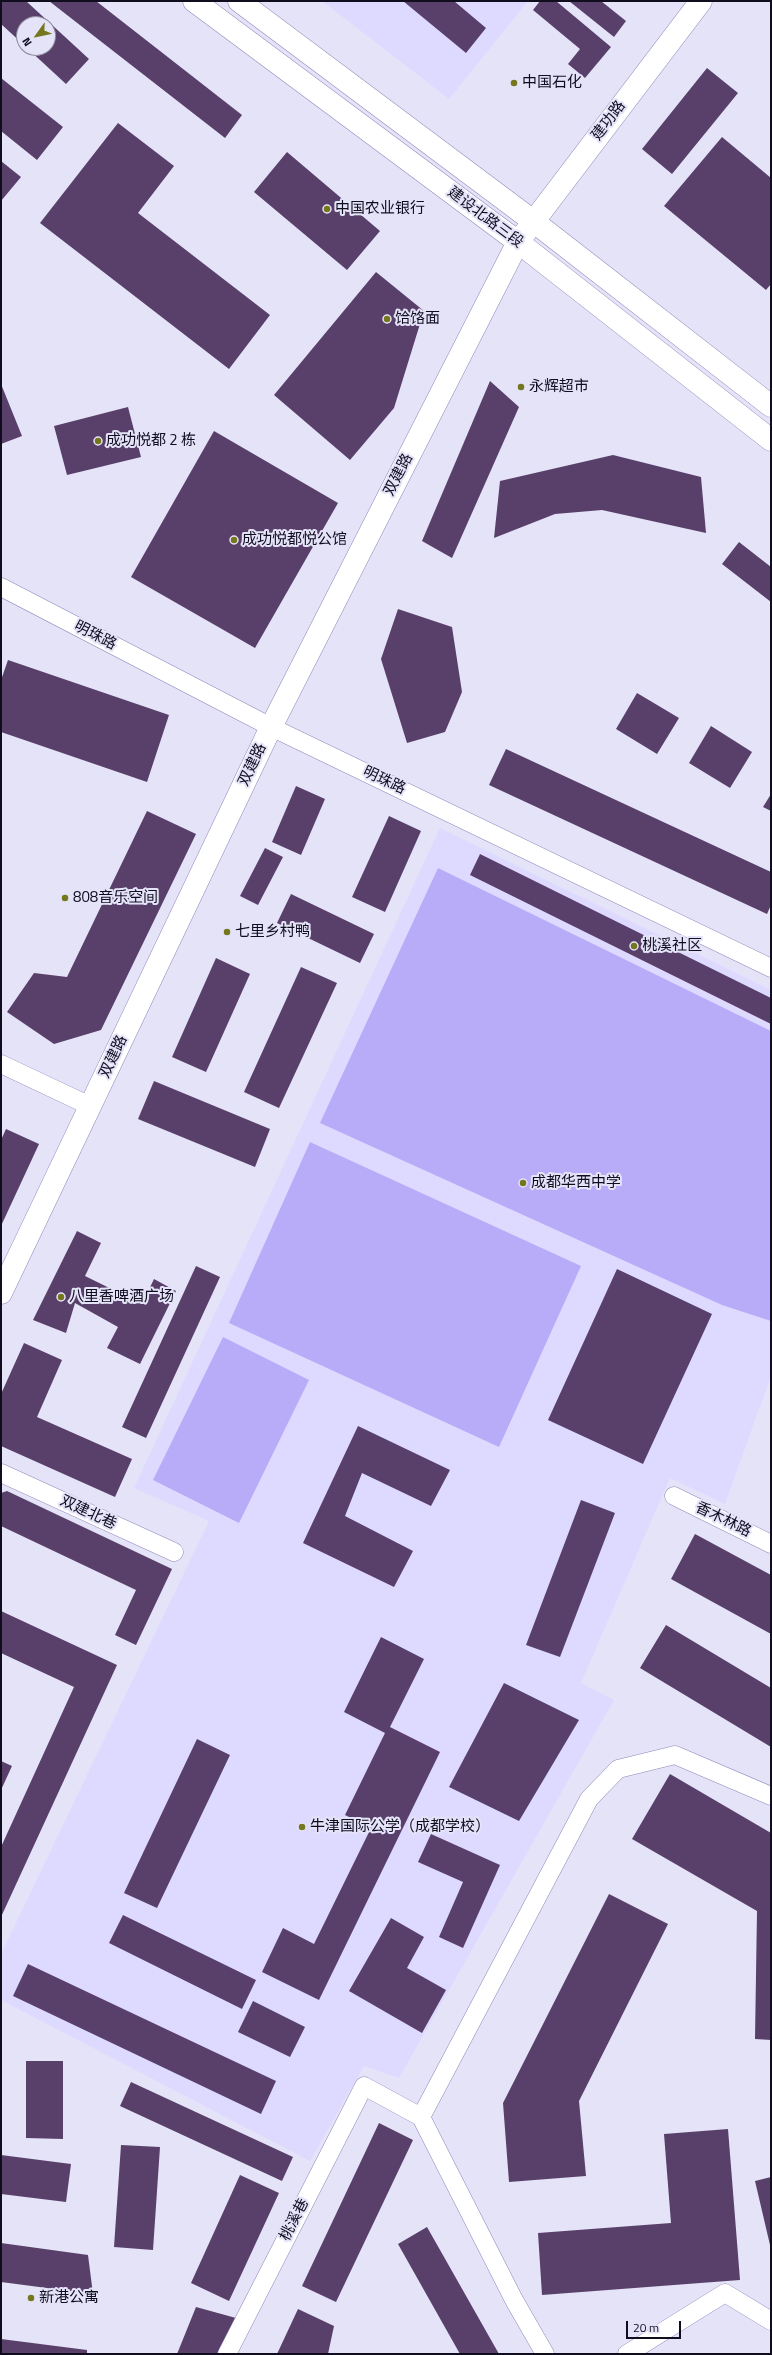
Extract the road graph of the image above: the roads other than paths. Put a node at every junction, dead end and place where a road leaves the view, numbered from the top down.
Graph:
1 (194, 1) edge
2 (239, 1) edge
3 (700, 1) edge
4 (533, 221) junction
5 (518, 242) junction
6 (771, 406) edge
7 (771, 440) edge
8 (1, 587) edge
9 (271, 727) junction
10 (771, 968) edge
11 (1, 1064) edge
12 (90, 1106) junction
13 (1, 1293) edge
14 (1, 1473) edge
15 (674, 1496) dead end
16 (771, 1544) edge
17 (174, 1552) dead end
18 (771, 1796) edge
19 (422, 2117) junction
20 (771, 2321) edge
21 (227, 2354) edge
22 (545, 2354) edge
23 (627, 2354) edge

1 - 5 street, 建设北路三段
2 - 4 street, 建设北路三段
3 - 4 street, 建功路
4 - 5 street, 建功路
4 - 6 street, 建设北路三段
5 - 7 street, 建设北路三段
5 - 9 street, 双建路
8 - 9 street, 明珠路
9 - 10 street, 明珠路
9 - 12 street, 双建路
11 - 12 street
12 - 13 street, 双建路
14 - 17 street, 双建北巷
15 - 16 street, 香木林路
18 - 19 street
19 - 21 street, 桃溪巷
19 - 22 street
20 - 23 street

